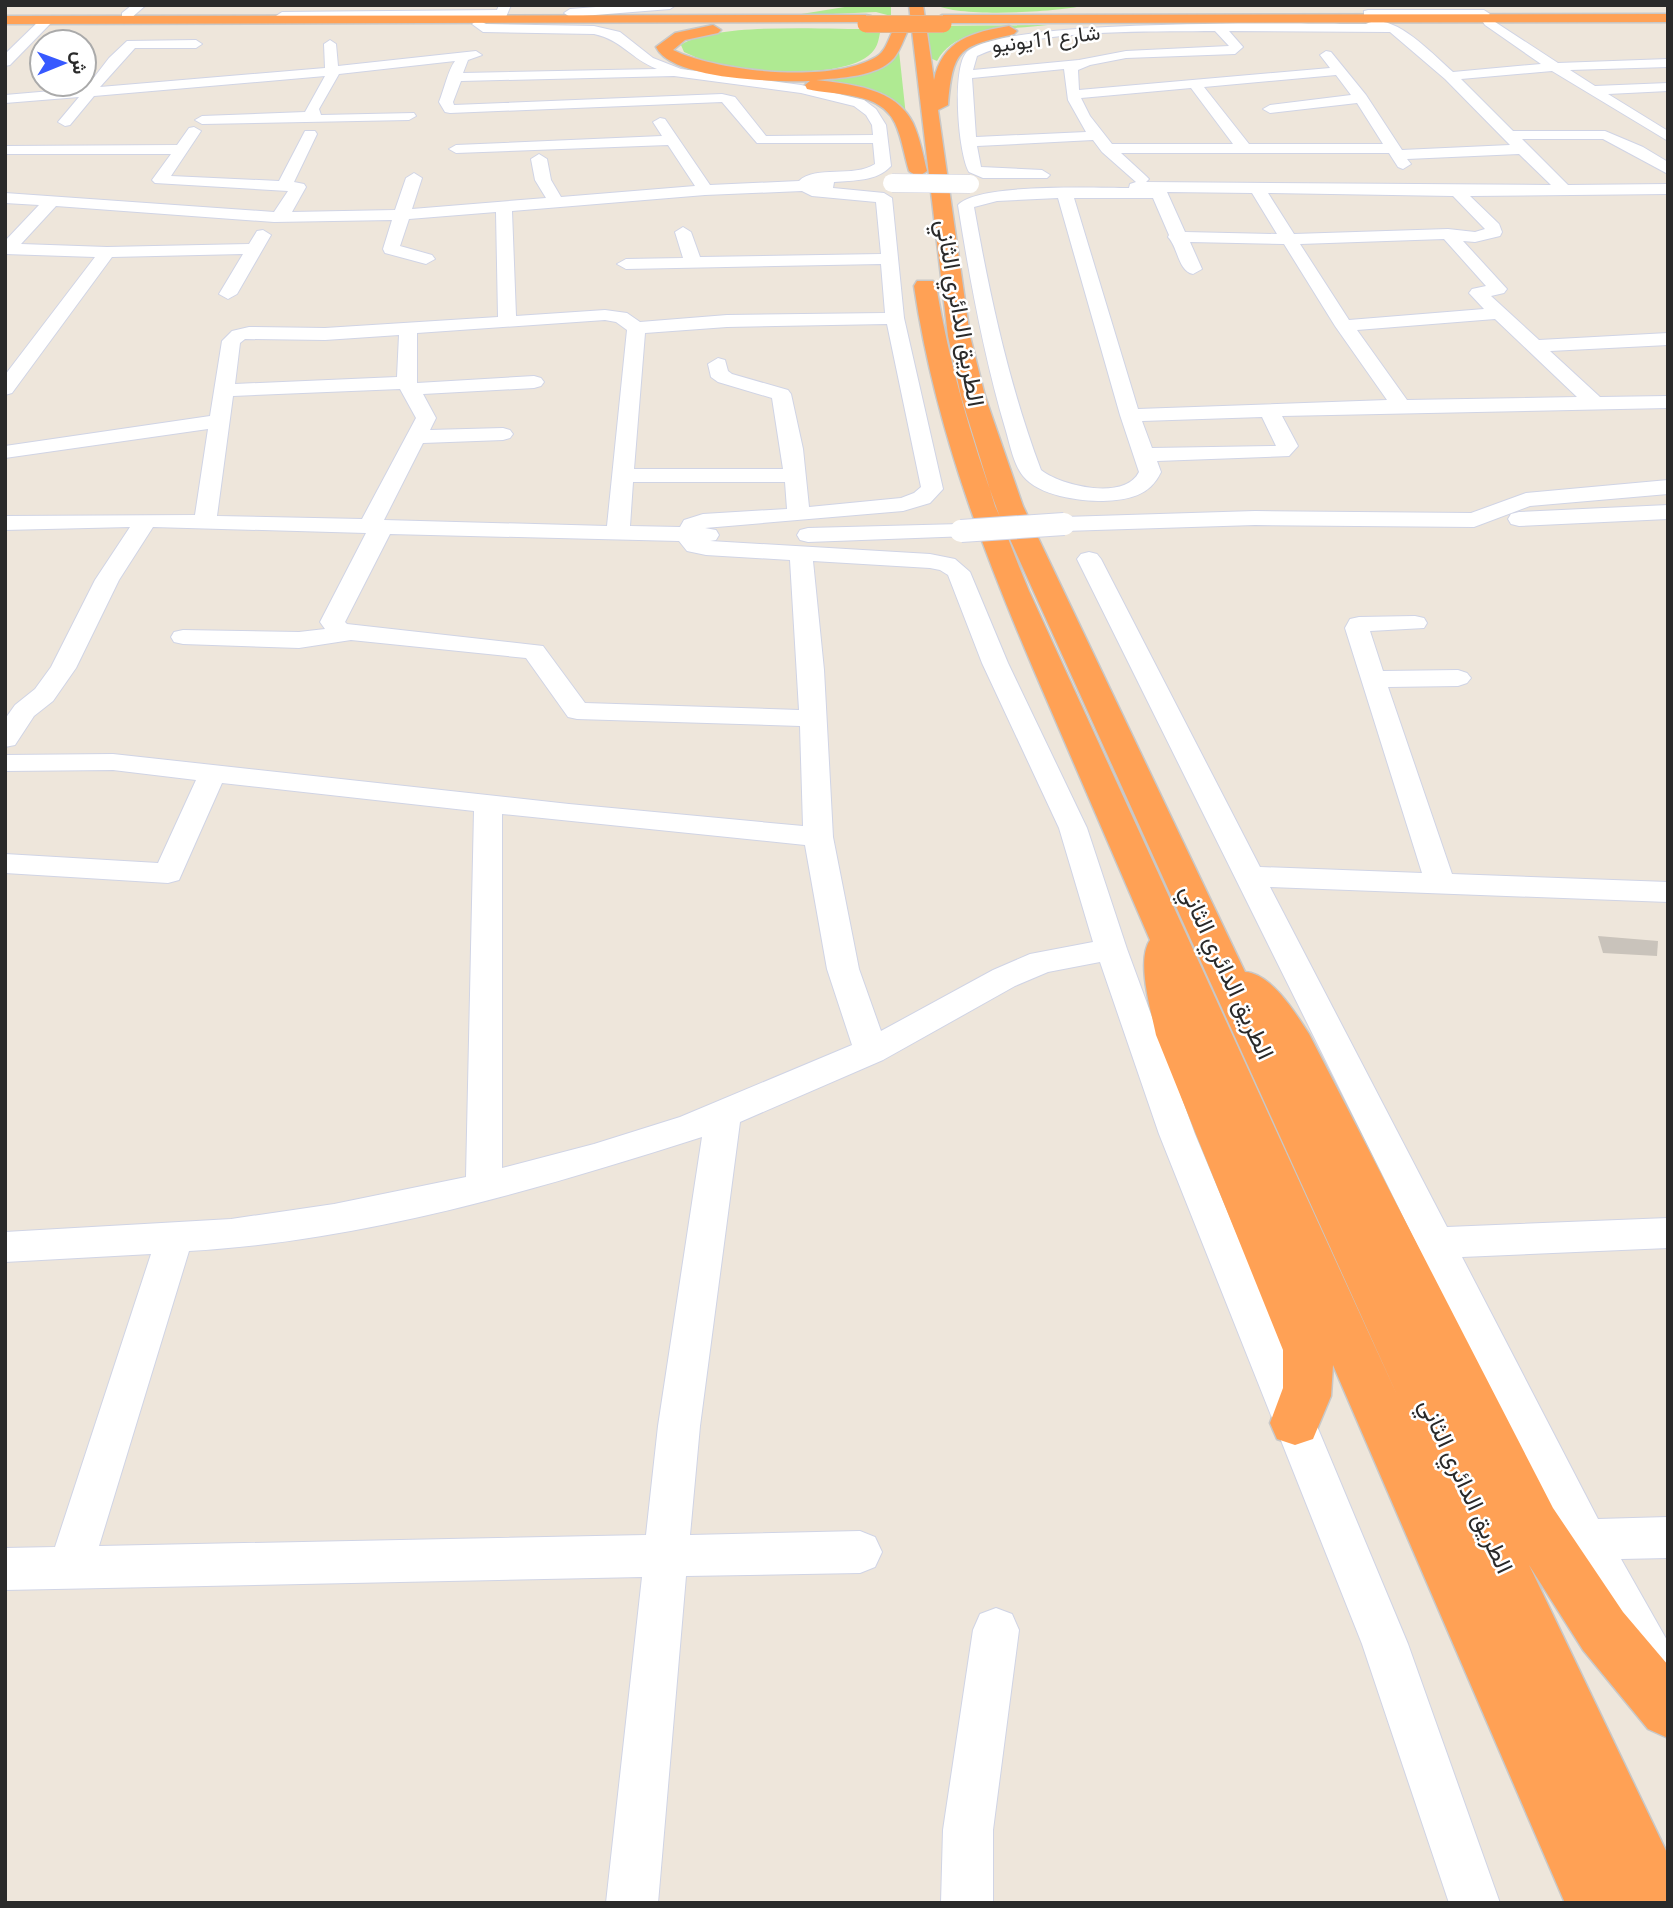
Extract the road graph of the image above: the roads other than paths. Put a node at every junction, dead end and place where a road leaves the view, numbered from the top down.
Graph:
1 (61, 5) edge
2 (140, 5) edge
3 (850, 5) edge
4 (921, 5) edge
5 (1108, 5) edge
6 (1142, 5) edge
7 (1165, 5) edge
8 (1470, 5) edge
9 (352, 10) edge
10 (407, 10) edge
11 (504, 10) edge
12 (1258, 10) edge
13 (596, 14) edge
14 (1402, 14) junction
15 (126, 16) junction
16 (660, 16) edge
17 (1151, 16) edge
18 (1485, 18) junction
19 (1668, 18) edge
20 (424, 19) junction
21 (978, 19) junction
22 (1377, 19) junction
23 (5, 20) edge
24 (47, 20) junction
25 (920, 21) edge
26 (866, 22) junction
27 (1350, 22) junction
28 (841, 24) junction
29 (1225, 24) junction
30 (482, 26) junction
31 (1393, 28) junction
32 (1045, 35) junction
33 (1311, 38) junction
34 (5, 44) edge
35 (23, 44) junction
36 (196, 44) dead end
37 (330, 44) dead end
38 (628, 44) junction
39 (601, 46) dead end
40 (646, 46) junction
41 (1065, 46) dead end
42 (482, 52) junction
43 (5, 62) edge
44 (1668, 63) edge
45 (1078, 64) junction
46 (1554, 67) junction
47 (332, 71) junction
48 (1339, 71) junction
49 (678, 73) junction
50 (967, 75) junction
51 (1450, 76) junction
52 (456, 77) junction
53 (220, 80) junction
54 (98, 83) edge
55 (1194, 83) junction
56 (1271, 85) dead end
57 (1661, 88) edge
58 (1595, 90) junction
59 (98, 92) edge
60 (1076, 94) junction
61 (1668, 96) edge
62 (28, 97) edge
63 (87, 98) edge
64 (1361, 98) junction
65 (5, 99) edge
66 (649, 103) junction
67 (1297, 106) junction
68 (1270, 109) dead end
69 (408, 116) dead end
70 (316, 117) junction
71 (1546, 120) dead end
72 (65, 122) dead end
73 (192, 128) junction
74 (310, 134) junction
75 (1510, 135) junction
76 (1564, 135) junction
77 (1605, 135) junction
78 (1664, 135) edge
79 (290, 136) dead end
80 (1095, 136) junction
81 (881, 139) junction
82 (671, 140) junction
83 (1246, 148) junction
84 (182, 149) junction
85 (456, 149) dead end
86 (1107, 149) junction
87 (1523, 149) junction
88 (5, 150) edge
89 (1396, 152) junction
90 (941, 156) junction
91 (539, 159) dead end
92 (1668, 169) edge
93 (414, 178) dead end
94 (1141, 179) junction
95 (160, 180) junction
96 (1063, 182) junction
97 (285, 185) junction
98 (807, 186) junction
99 (1668, 189) edge
100 (705, 190) junction
101 (1161, 190) junction
102 (1258, 190) junction
103 (1564, 190) junction
104 (1422, 191) junction
105 (1457, 191) junction
106 (632, 196) junction
107 (5, 198) edge
108 (53, 200) junction
109 (132, 206) junction
110 (504, 207) junction
111 (552, 209) junction
112 (636, 213) dead end
113 (403, 215) junction
114 (600, 216) dead end
115 (277, 217) junction
116 (682, 232) dead end
117 (1448, 234) junction
118 (1176, 237) junction
119 (1291, 239) junction
120 (256, 249) junction
121 (107, 252) junction
122 (426, 259) dead end
123 (890, 259) junction
124 (693, 262) junction
125 (626, 264) dead end
126 (1193, 269) dead end
127 (228, 294) dead end
128 (1498, 313) junction
129 (895, 318) junction
130 (507, 323) junction
131 (1343, 326) junction
132 (408, 328) junction
133 (636, 328) junction
134 (1668, 339) edge
135 (1532, 346) junction
136 (718, 364) dead end
137 (13, 368) edge
138 (534, 382) dead end
139 (410, 386) junction
140 (5, 389) edge
141 (224, 390) junction
142 (1668, 402) edge
143 (1596, 404) junction
144 (1401, 406) junction
145 (1269, 411) junction
146 (1130, 415) junction
147 (218, 421) junction
148 (503, 434) dead end
149 (415, 437) junction
150 (5, 452) edge
151 (1144, 455) junction
152 (622, 474) junction
153 (796, 476) junction
154 (1668, 486) edge
155 (1668, 512) edge
156 (799, 515) junction
157 (1486, 517) junction
158 (146, 520) junction
159 (205, 522) junction
160 (5, 523) edge
161 (375, 528) junction
162 (618, 533) junction
163 (688, 535) junction
164 (801, 554) junction
165 (1088, 559) dead end
166 (1415, 623) dead end
167 (348, 634) junction
168 (183, 637) dead end
169 (1458, 678) dead end
170 (1372, 679) junction
171 (811, 718) junction
172 (5, 739) edge
173 (5, 763) edge
174 (213, 772) junction
175 (488, 803) junction
176 (818, 837) junction
177 (5, 863) edge
178 (1247, 876) junction
179 (1440, 883) junction
180 (1668, 892) edge
181 (1164, 926) junction
182 (1111, 949) junction
183 (1222, 961) junction
184 (871, 1051) junction
185 (723, 1116) junction
186 (484, 1187) junction
187 (1668, 1233) edge
188 (175, 1237) junction
189 (1434, 1243) junction
190 (5, 1247) edge
191 (1295, 1423) junction
192 (1668, 1537) edge
193 (1586, 1540) junction
194 (860, 1552) dead end
195 (665, 1556) junction
196 (5, 1569) edge
197 (70, 1569) junction
198 (996, 1630) dead end
199 (1668, 1688) edge
200 (1668, 1709) edge
201 (632, 1903) edge
202 (967, 1903) edge
203 (1475, 1903) edge
204 (1597, 1903) edge
205 (1658, 1903) edge

1 - 24 street
2 - 15 street
3 - 16 highway
4 - 25 highway, الطريق الدائري الثاني
5 - 21 highway
6 - 17 highway
7 - 12 street
8 - 18 street
9 - 10 street
9 - 15 street
9 - 20 highway
10 - 11 street
11 - 13 street
12 - 14 street
13 - 16 highway
13 - 16 street
13 - 30 highway
13 - 40 highway
14 - 18 street
14 - 22 highway
15 - 24 street
16 - 20 highway
16 - 26 highway
16 - 28 highway
16 - 40 highway
17 - 21 highway
17 - 25 highway
17 - 27 highway
17 - 29 highway
17 - 90 highway
18 - 19 highway
18 - 27 highway
18 - 46 street
19 - 22 highway
20 - 24 highway
21 - 25 highway
22 - 29 highway
23 - 24 highway
24 - 30 highway
24 - 35 street
25 - 26 highway, bridge
25 - 28 highway
25 - 90 highway, الطريق الدائري الثاني
26 - 28 highway
27 - 31 street
29 - 32 street, شارع 11يونيو
29 - 33 street, شارع 11يونيو
29 - 45 street
30 - 38 street
30 - 42 street
31 - 33 street, شارع 11يونيو
31 - 51 street
32 - 41 street
32 - 50 street, شارع 11يونيو
33 - 48 street
34 - 35 street
35 - 43 street
36 - 54 street
37 - 47 street
38 - 39 street
38 - 49 street
40 - 90 highway
42 - 47 street
42 - 52 street
44 - 46 street
45 - 50 street
45 - 60 street
46 - 51 street
46 - 58 street
47 - 53 street
47 - 70 street
48 - 55 street
48 - 64 street
49 - 52 street
49 - 81 street
50 - 90 street, شارع 11يونيو
51 - 75 street
52 - 66 street
53 - 59 street
53 - 73 street
55 - 60 street
55 - 83 street
56 - 67 street
57 - 58 street
57 - 61 street
58 - 78 street
60 - 80 street
62 - 65 street
63 - 72 street
64 - 67 street
64 - 89 street
66 - 81 street
66 - 82 street
67 - 68 street
69 - 70 street
70 - 73 street
70 - 74 street
71 - 76 street
73 - 84 street
74 - 79 street
74 - 97 street
75 - 76 street
75 - 87 street
76 - 77 street
77 - 78 street
77 - 92 street
80 - 86 street
80 - 90 street
81 - 98 street
82 - 85 street
82 - 100 street
83 - 86 street
83 - 89 street
84 - 88 street
84 - 95 street
86 - 94 street
87 - 89 street
87 - 103 street
89 - 104 street
90 - 96 street, شارع 11يونيو
90 - 181 highway, الطريق الدائري الثاني
90 - 183 highway, الطريق الدائري الثاني
91 - 111 street
93 - 113 street
94 - 96 street, شارع 11يونيو
94 - 101 street, شارع 11يونيو
95 - 97 street
95 - 109 street
96 - 101 street
96 - 146 street
96 - 151 street
97 - 115 street
98 - 100 street
98 - 101 street, bridge
98 - 123 street
99 - 103 street
100 - 106 street
101 - 102 street
101 - 118 street
102 - 104 street
102 - 119 street
103 - 105 street
104 - 105 street
105 - 117 street
106 - 111 street
106 - 112 street
107 - 108 street
108 - 109 street
108 - 121 street
109 - 115 street
110 - 111 street
110 - 113 street
110 - 130 street
111 - 114 street
113 - 115 street
113 - 122 street
115 - 120 street
116 - 124 street
117 - 119 street
117 - 128 street
118 - 119 street
118 - 126 street
119 - 131 street
120 - 121 street
120 - 127 street
121 - 137 street
123 - 124 street
123 - 129 street
124 - 125 street
128 - 131 street
128 - 135 street
129 - 133 street
129 - 156 street
130 - 132 street
130 - 133 street
131 - 144 street
132 - 139 street
132 - 141 street
133 - 152 street
134 - 135 street
135 - 143 street
136 - 153 street
137 - 140 street
138 - 139 street
139 - 141 street
139 - 149 street
141 - 147 street
142 - 143 street
143 - 144 street
144 - 145 street
145 - 146 street
145 - 151 street
146 - 151 street
147 - 150 street
147 - 159 street
148 - 149 street
149 - 161 street
152 - 153 street
152 - 162 street
153 - 156 street
154 - 157 street
155 - 157 street
156 - 163 street
157 - 163 street, bridge
158 - 159 street
158 - 160 street
158 - 172 street
159 - 161 street
161 - 162 street
161 - 167 street
162 - 163 street
163 - 164 street
164 - 171 street
164 - 182 street
165 - 178 street
166 - 170 street
167 - 168 street
167 - 171 street
169 - 170 street
170 - 179 street
171 - 176 street
173 - 174 street
174 - 175 street
174 - 177 street
175 - 176 street
175 - 186 street
176 - 184 street
178 - 179 street
178 - 189 street
179 - 180 street
181 - 191 highway
181 - 204 highway, الطريق الدائري الثاني
182 - 184 street
182 - 191 street
183 - 200 highway
183 - 205 highway, الطريق الدائري الثاني
184 - 185 street
185 - 186 street
185 - 195 street
186 - 188 street
187 - 189 street
188 - 190 street
188 - 197 street
189 - 193 street
191 - 203 street
192 - 193 street
193 - 199 street
194 - 195 street
195 - 197 street
195 - 201 street
196 - 197 street
198 - 202 street

